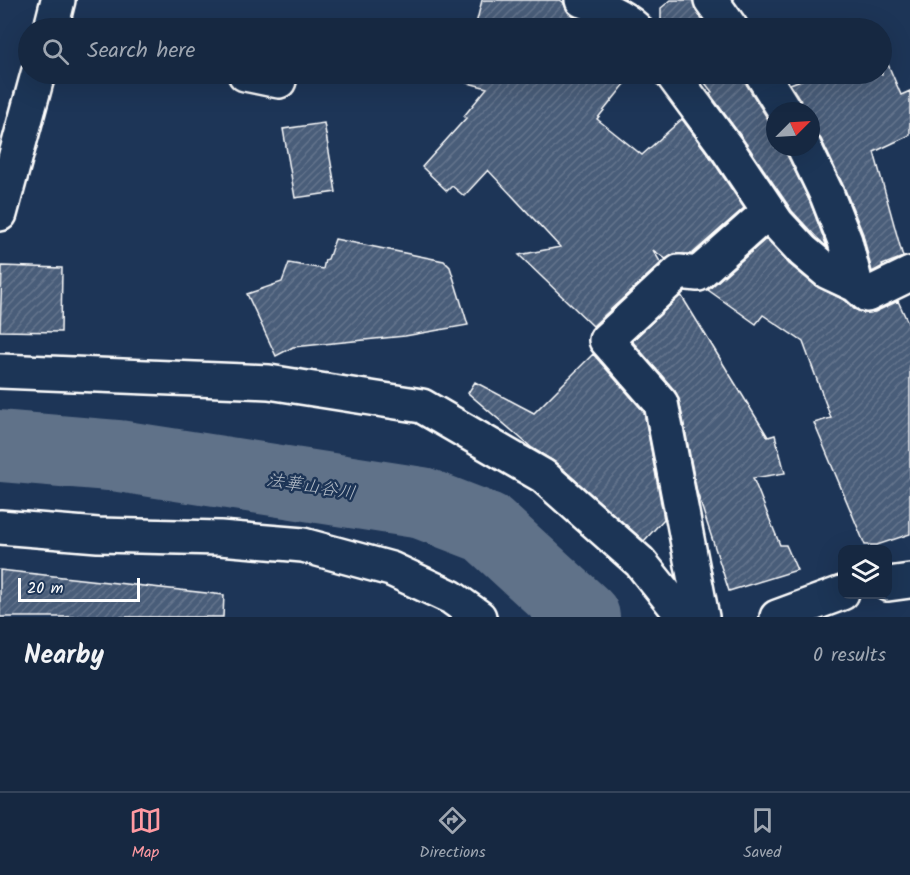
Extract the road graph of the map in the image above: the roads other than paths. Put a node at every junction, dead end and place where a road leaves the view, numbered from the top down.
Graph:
1 (58, 0) edge
2 (582, 0) edge
3 (711, 0) edge
4 (54, 18) edge
5 (620, 18) edge
6 (724, 18) edge
7 (35, 84) edge
8 (679, 84) edge
9 (768, 84) edge
10 (779, 102) edge
11 (808, 156) edge
12 (769, 211) junction
13 (0, 214) edge
14 (910, 274) edge
15 (856, 285) junction
16 (0, 371) edge
17 (0, 527) edge
18 (910, 581) edge
19 (892, 583) edge
20 (838, 595) edge
21 (479, 617) edge
22 (684, 617) edge
23 (702, 617) edge
24 (777, 617) edge

1 - 4 street
2 - 5 street
3 - 6 street
7 - 13 street
8 - 12 street
9 - 10 street
11 - 15 street
12 - 15 street
12 - 23 street
14 - 15 street
16 - 22 street
17 - 21 street
18 - 19 street
20 - 24 street

